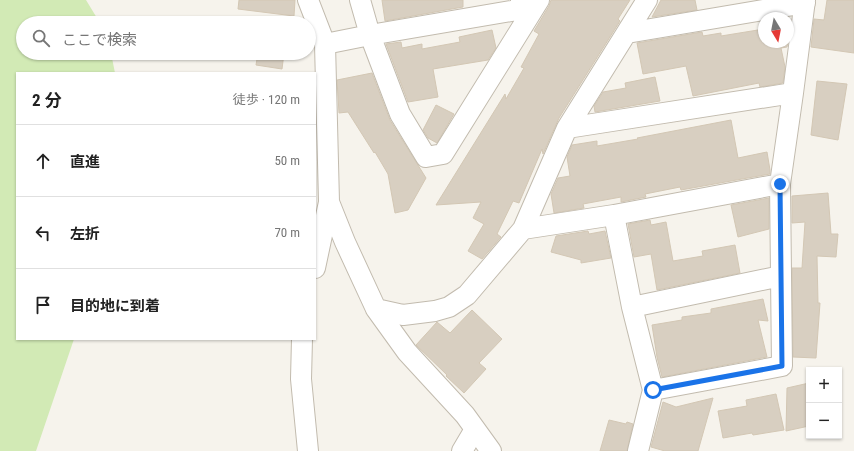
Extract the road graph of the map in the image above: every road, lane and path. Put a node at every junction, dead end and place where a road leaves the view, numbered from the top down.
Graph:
1 (308, 0) edge
2 (360, 0) edge
3 (647, 0) edge
4 (805, 1) edge
5 (528, 6) edge
6 (314, 16) edge
7 (316, 21) edge
8 (627, 33) junction
9 (370, 35) junction
10 (325, 44) junction
11 (793, 93) junction
12 (567, 128) junction
13 (780, 184) junction
14 (329, 202) junction
15 (614, 215) junction
16 (523, 229) junction
17 (316, 263) edge
18 (781, 276) junction
19 (632, 307) junction
20 (376, 309) junction
21 (302, 340) edge
22 (653, 390) junction
23 (475, 428) junction
24 (308, 451) edge
25 (462, 451) edge
26 (491, 451) edge
27 (638, 451) edge

1 - 6 street
2 - 9 street
3 - 8 street
4 - 8 street
4 - 11 street
5 - 9 street
5 - 9 street
7 - 10 street
8 - 12 street
9 - 10 street
10 - 14 street
11 - 12 street
11 - 13 street
12 - 16 street
13 - 15 street
13 - 18 street
14 - 17 street
14 - 20 street
15 - 16 street
15 - 19 street
16 - 20 street
18 - 19 street
18 - 22 street
19 - 22 street
20 - 23 street
21 - 24 street
22 - 27 street
23 - 25 street
23 - 26 street

